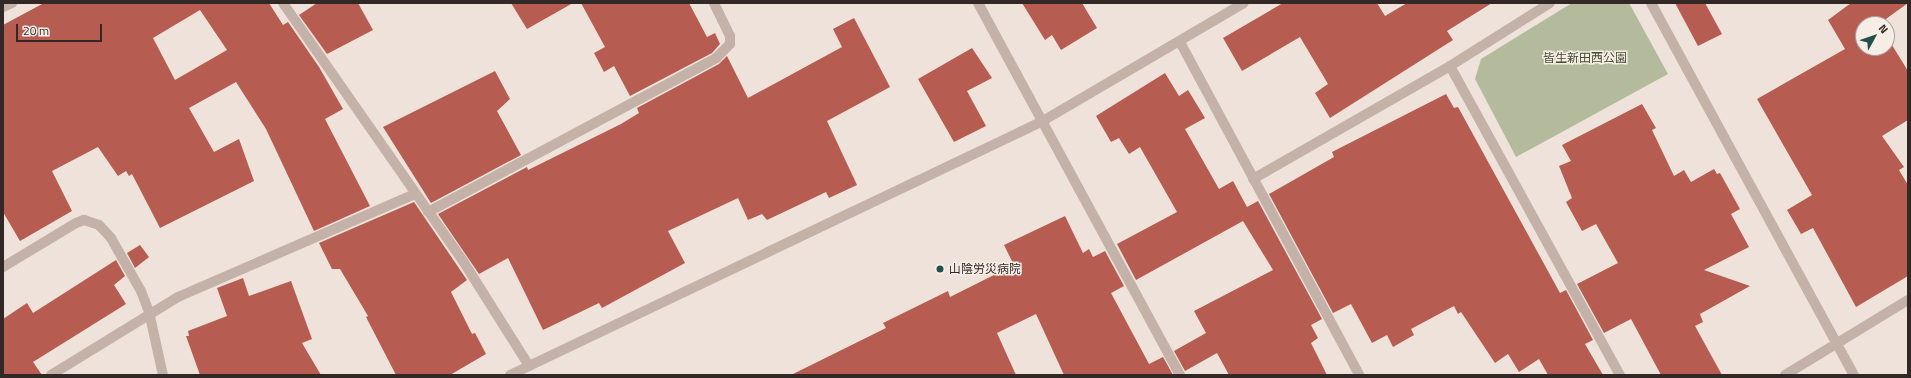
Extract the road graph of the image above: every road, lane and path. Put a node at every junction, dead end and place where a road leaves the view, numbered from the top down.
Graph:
1 (12, 3) edge
2 (283, 3) edge
3 (714, 3) edge
4 (978, 3) edge
5 (1244, 3) edge
6 (1550, 3) edge
7 (1651, 3) edge
8 (3, 7) edge
9 (1180, 42) junction
10 (1450, 66) junction
11 (1041, 122) junction
12 (1253, 179) junction
13 (415, 194) junction
14 (428, 212) junction
15 (3, 268) edge
16 (1908, 300) edge
17 (149, 312) junction
18 (1837, 344) junction
19 (529, 366) junction
20 (51, 375) edge
21 (163, 375) edge
22 (510, 375) edge
23 (1180, 375) edge
24 (1359, 375) edge
25 (1620, 375) edge
26 (1784, 375) edge
27 (1854, 375) edge

1 - 8 street
2 - 13 street
3 - 14 street
4 - 11 street
5 - 9 street
6 - 10 street
7 - 18 street
9 - 11 street
9 - 12 street
10 - 12 street
10 - 25 street
11 - 19 street
11 - 23 street
12 - 24 street
13 - 14 street
13 - 17 street
14 - 19 street
15 - 17 street
16 - 18 street
17 - 20 street
17 - 21 street
18 - 26 street
18 - 27 street
19 - 22 street

